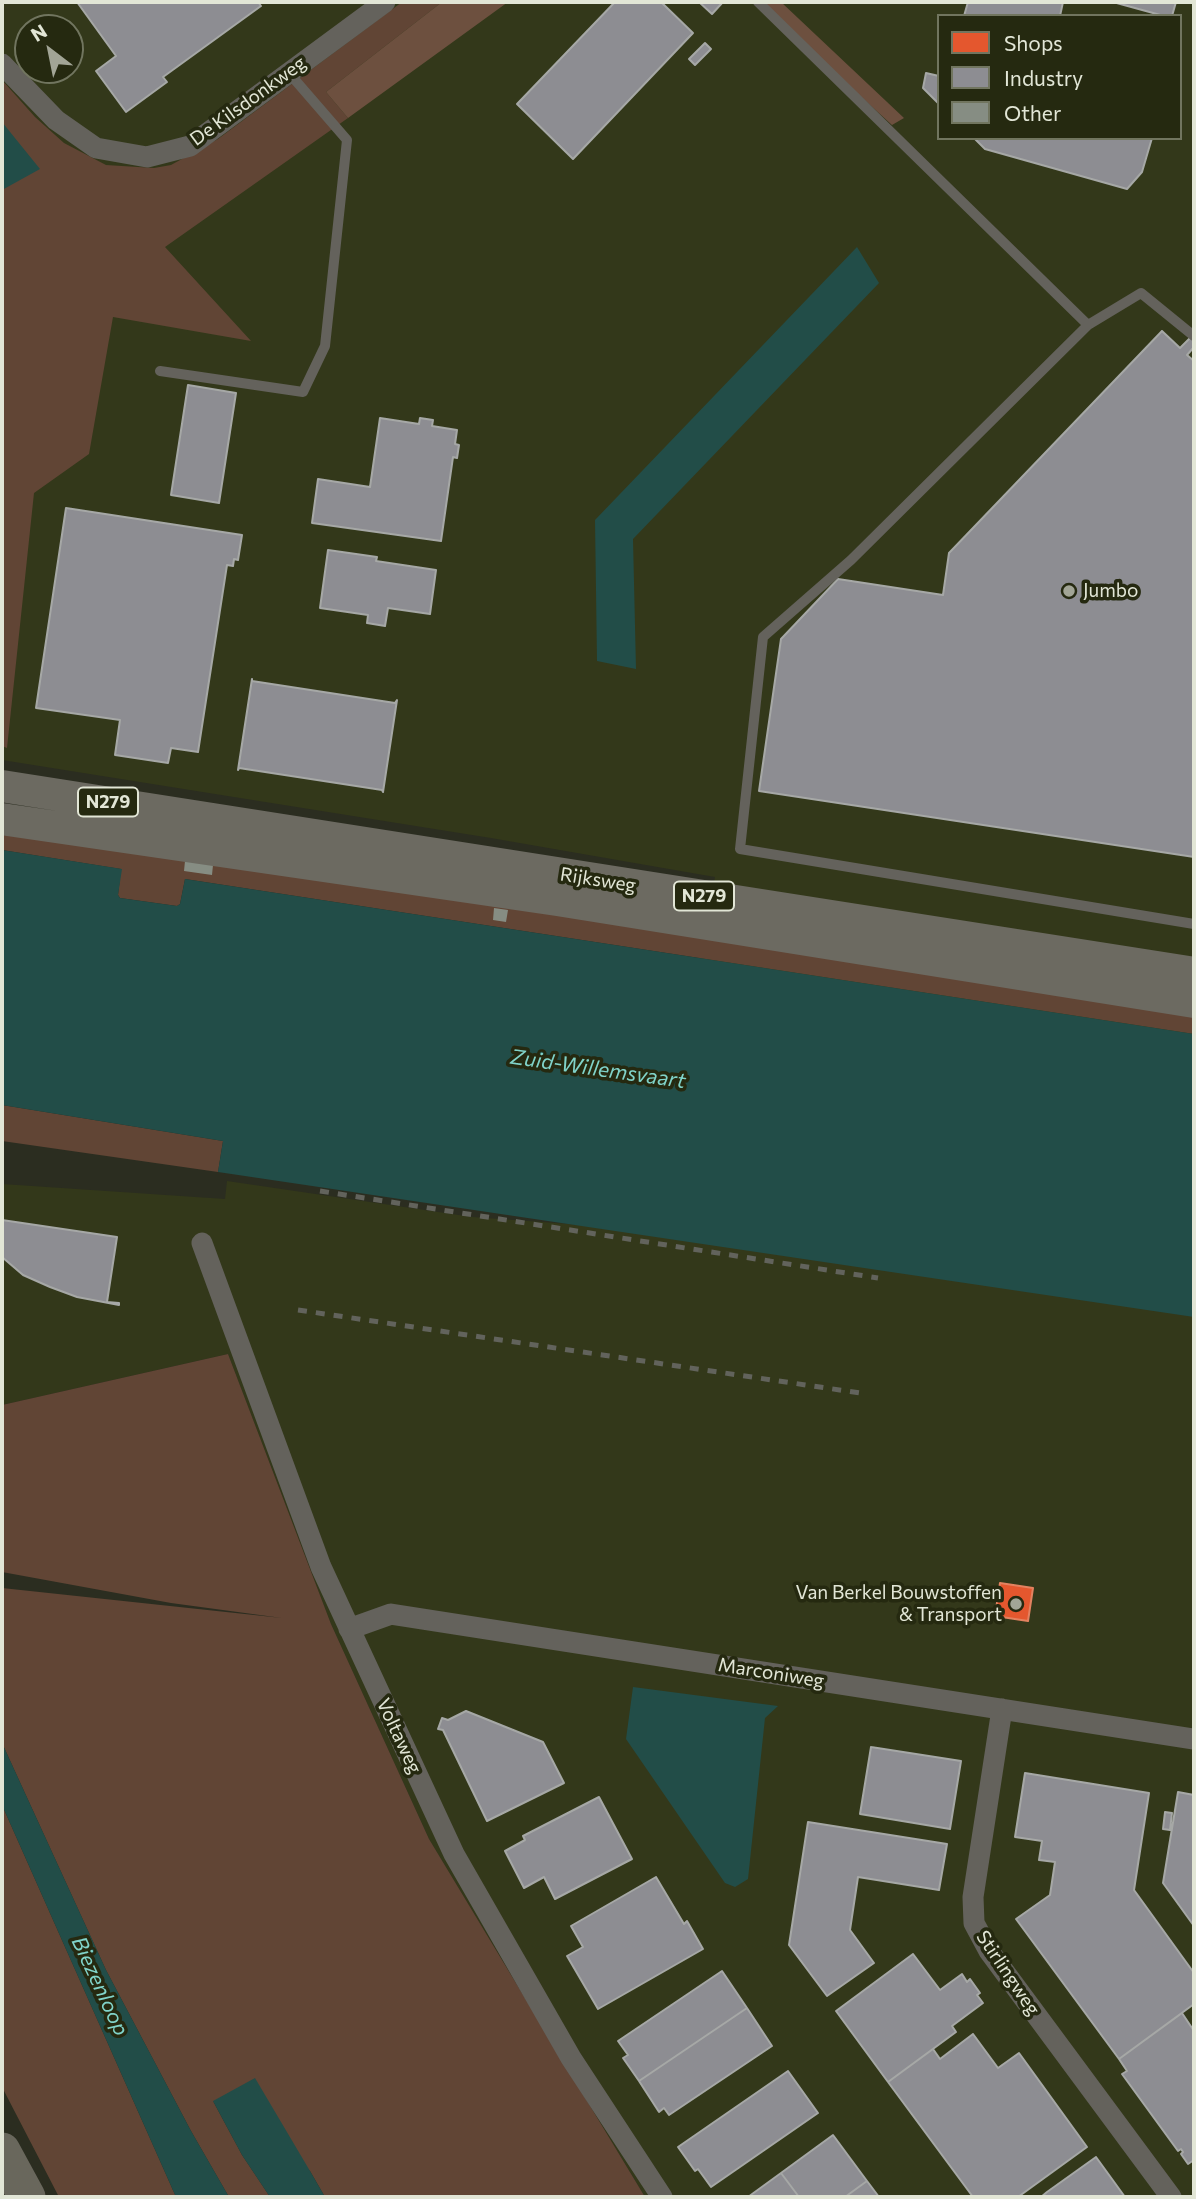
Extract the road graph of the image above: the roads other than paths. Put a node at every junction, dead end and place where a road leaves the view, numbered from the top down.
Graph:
1 (385, 2) edge
2 (758, 2) edge
3 (2, 64) edge
4 (289, 73) junction
5 (1088, 325) junction
6 (1194, 336) edge
7 (160, 371) dead end
8 (2, 786) edge
9 (2, 819) edge
10 (1194, 924) edge
11 (1194, 972) edge
12 (1194, 1002) edge
13 (202, 1243) dead end
14 (349, 1629) junction
15 (1002, 1709) junction
16 (1194, 1739) edge
17 (2, 2151) edge
18 (27, 2197) edge
19 (662, 2197) edge
20 (1171, 2197) edge

1 - 4 street, De Kilsdonkweg
2 - 5 lane
3 - 4 street, De Kilsdonkweg
4 - 7 lane
5 - 6 lane
5 - 10 lane
8 - 11 main road, Rijksweg / N279
9 - 12 main road, Rijksweg / N279
13 - 14 street, Voltaweg
14 - 15 street, Marconiweg
14 - 19 street, Voltaweg
15 - 16 street, Marconiweg
15 - 20 street, Stirlingweg
17 - 18 highway

